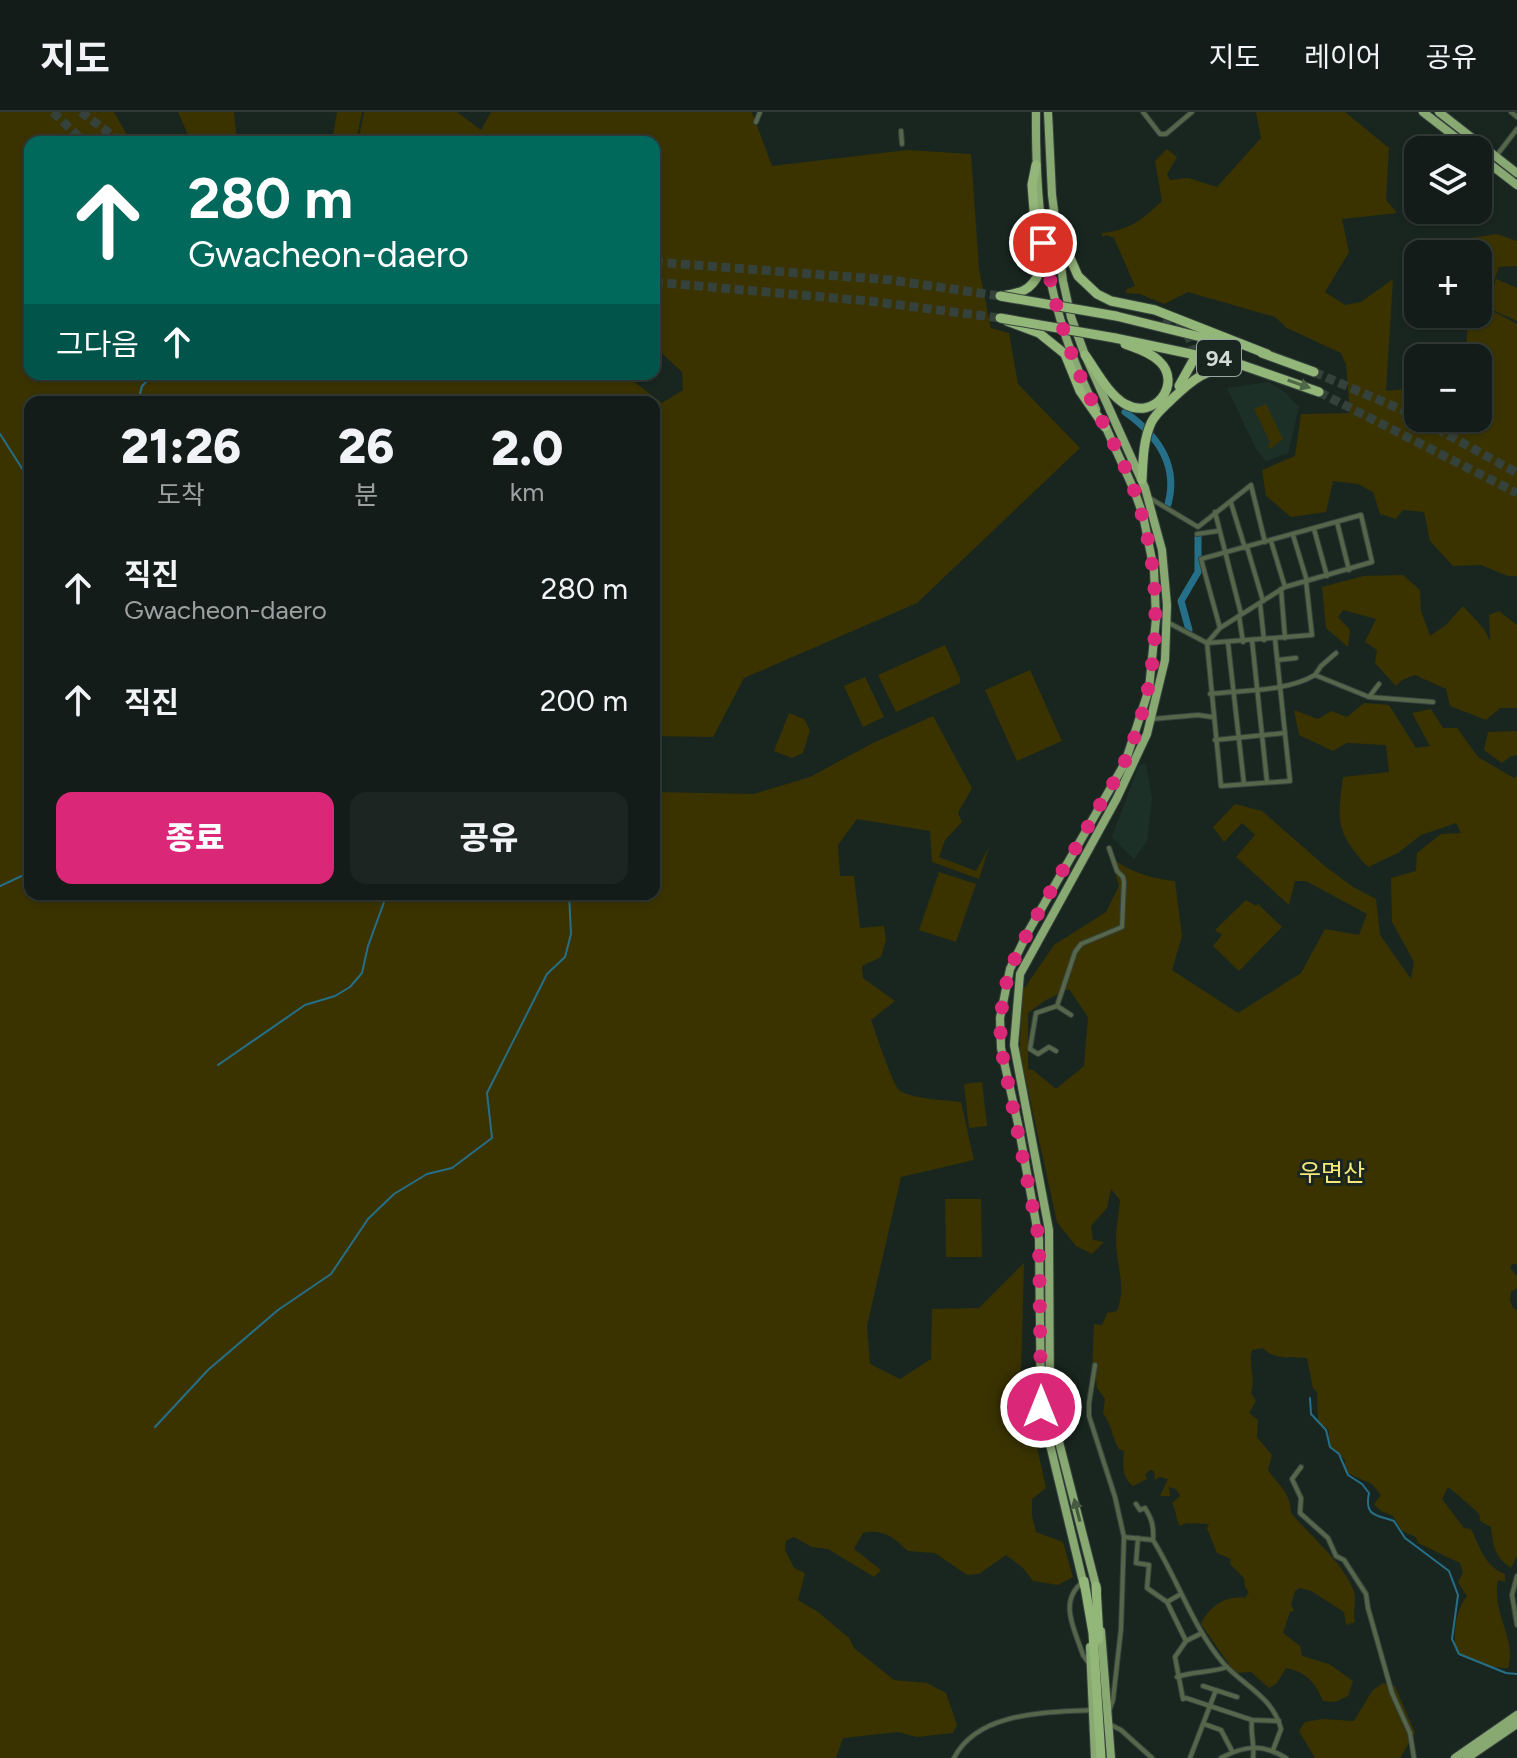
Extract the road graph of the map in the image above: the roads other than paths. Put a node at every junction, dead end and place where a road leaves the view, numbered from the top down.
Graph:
1 (760, 112) edge
2 (1036, 112) edge
3 (1048, 112) edge
4 (1143, 112) edge
5 (1192, 112) edge
6 (1423, 112) edge
7 (1439, 112) edge
8 (1511, 112) edge
9 (1517, 117) edge
10 (756, 122) dead end
11 (1517, 129) edge
12 (901, 131) dead end
13 (1454, 136) edge
14 (902, 144) dead end
15 (1493, 160) junction
16 (1050, 162) junction
17 (1036, 164) junction
18 (1517, 173) edge
19 (1517, 185) edge
20 (1056, 226) junction
21 (1116, 316) junction
22 (1164, 318) tunnel mouth
23 (1115, 338) junction
24 (1267, 354) junction
25 (1085, 355) junction
26 (1194, 359) dead end
27 (1314, 372) tunnel mouth
28 (1265, 373) junction
29 (1319, 392) tunnel mouth
30 (1157, 413) junction
31 (1105, 427) junction
32 (1145, 488) junction
33 (1134, 490) junction
34 (1231, 503) junction
35 (1215, 512) junction
36 (1337, 522) junction
37 (1314, 529) junction
38 (1219, 531) junction
39 (1197, 534) dead end
40 (1293, 535) junction
41 (1268, 541) junction
42 (1246, 548) junction
43 (1225, 554) junction
44 (1349, 570) junction
45 (1327, 576) junction
46 (1306, 581) junction
47 (1283, 588) junction
48 (1261, 602) junction
49 (1240, 615) junction
50 (1156, 619) junction
51 (1167, 622) junction
52 (1220, 628) junction
53 (1285, 638) junction
54 (1275, 639) junction
55 (1252, 640) junction
56 (1264, 640) junction
57 (1243, 642) junction
58 (1207, 643) junction
59 (1228, 643) junction
60 (1336, 653) dead end
61 (1296, 658) dead end
62 (1277, 660) junction
63 (1315, 675) junction
64 (1379, 684) dead end
65 (1280, 686) junction
66 (1257, 688) junction
67 (1234, 691) junction
68 (1210, 694) junction
69 (1369, 697) junction
70 (1433, 702) dead end
71 (1212, 717) junction
72 (1152, 719) junction
73 (1285, 733) junction
74 (1263, 735) junction
75 (1239, 738) junction
76 (1215, 740) junction
77 (1267, 782) junction
78 (1244, 785) junction
79 (1088, 828) junction
80 (1098, 833) junction
81 (1109, 848) dead end
82 (1123, 877) junction
83 (1129, 880) dead end
84 (1057, 1006) junction
85 (1071, 1015) dead end
86 (1056, 1051) dead end
87 (1095, 1365) dead end
88 (1301, 1467) dead end
89 (1136, 1504) dead end
90 (1124, 1537) junction
91 (1138, 1538) junction
92 (1153, 1540) junction
93 (1517, 1576) edge
94 (1084, 1581) junction
95 (1096, 1586) junction
96 (1181, 1594) junction
97 (1167, 1602) junction
98 (1517, 1625) edge
99 (1202, 1633) junction
100 (1186, 1641) junction
101 (1090, 1664) junction
102 (1227, 1667) junction
103 (1177, 1677) junction
104 (1203, 1686) dead end
105 (1216, 1690) junction
106 (1237, 1697) dead end
107 (1210, 1706) junction
108 (1091, 1710) junction
109 (1517, 1715) edge
110 (1108, 1717) junction
111 (1252, 1720) junction
112 (1279, 1721) junction
113 (1204, 1724) junction
114 (1515, 1726) edge
115 (1255, 1746) junction
116 (1273, 1750) junction
117 (1232, 1752) junction
118 (954, 1758) edge
119 (1103, 1758) edge
120 (1152, 1758) edge
121 (1190, 1758) edge
122 (1221, 1758) edge
123 (1253, 1758) edge
124 (1286, 1758) edge
125 (1414, 1758) edge
126 (1455, 1758) edge
127 (1467, 1758) edge

1 - 10 street
2 - 17 main road
3 - 16 main road
4 - 5 street
6 - 13 main road
7 - 15 main road
8 - 9 street
11 - 15 street
12 - 14 street
15 - 18 main road
15 - 19 main road
16 - 17 main road
16 - 20 main road
17 - 21 highway, 94, bridge
17 - 31 main road
20 - 24 highway
20 - 25 main road
21 - 22 highway
21 - 24 highway, 94
23 - 25 highway
23 - 28 highway, 94
23 - 31 highway, 94, bridge
24 - 27 highway, 94
25 - 32 main road
26 - 30 highway
28 -> 29 highway, 94
28 - 30 highway
30 - 32 highway
31 - 33 main road
32 - 33 main road
32 - 35 street
32 - 51 main road
33 - 50 main road
34 - 35 street
34 - 41 street
34 - 42 street
35 - 38 street
36 - 37 street
36 - 44 street
36 - 44 street
37 - 40 street
37 - 45 street
38 - 39 street
38 - 43 street
40 - 41 street
40 - 46 street
41 - 42 street
41 - 47 street
42 - 43 street
42 - 48 street
43 - 49 street
43 - 52 street
44 - 45 street
45 - 46 street
46 - 47 street
46 - 53 street
47 - 48 street
47 - 53 street
48 - 49 street
48 - 56 street
49 - 52 street
49 - 57 street
50 - 51 main road
50 - 79 main road
51 - 58 street
51 - 72 main road
52 - 58 street
53 - 54 street
54 - 56 street
54 - 62 street
55 - 56 street
55 - 57 street
55 - 66 street
57 - 59 street
58 - 59 street
58 - 68 street
59 - 67 street
60 - 63 street
61 - 62 street
62 - 65 street
63 - 65 street
63 - 69 street
64 - 69 street
65 - 66 street
65 - 73 street
66 - 67 street
66 - 74 street
67 - 68 street
67 - 75 street
68 - 71 street
69 - 70 street
71 - 72 street
71 - 76 street
72 - 80 main road
73 - 74 street
73 - 77 street
74 - 75 street
74 - 77 street
75 - 76 street
75 - 78 street
76 - 78 street
77 - 78 street
79 - 80 main road
79 - 94 main road
95 -> 80 main road
81 - 82 street
82 - 83 street
82 - 84 street
84 - 85 street
84 - 86 street
87 - 90 street
88 - 125 street
89 - 92 street
90 - 91 street
90 - 110 street
91 - 92 street
91 - 97 street
92 - 96 street
93 - 98 street
94 - 101 main road
94 - 101 street
94 - 119 highway
95 - 110 main road
95 - 119 highway
96 - 97 street
96 - 99 street
97 - 100 street
99 - 100 street
99 - 102 street
100 - 103 street
101 - 108 main road
102 - 103 street
102 - 112 street
103 - 107 street
104 - 105 street
105 - 106 street
105 - 107 street
107 - 111 street
107 - 113 street
108 - 118 street
108 - 119 main road
109 - 126 main road
110 - 119 main road
110 - 120 street
111 - 112 street
111 - 115 street
112 - 116 street
113 - 117 street
113 - 121 street
114 - 127 main road
115 - 116 street
115 - 117 street
115 - 123 street
116 - 124 street
117 - 122 street

